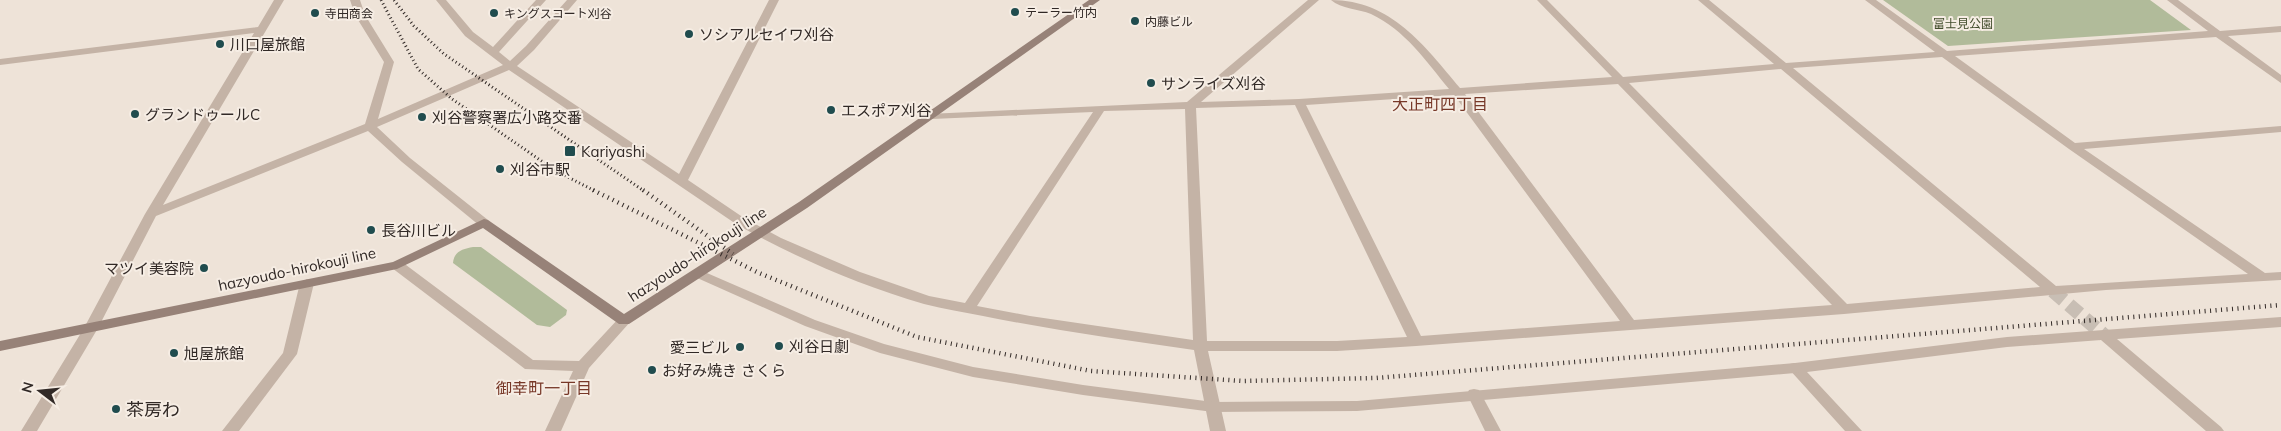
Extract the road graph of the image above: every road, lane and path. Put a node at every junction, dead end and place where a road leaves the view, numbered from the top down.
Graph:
1 (280, 0) edge
2 (356, 0) edge
3 (441, 0) edge
4 (540, 0) edge
5 (572, 0) edge
6 (774, 0) edge
7 (1095, 0) edge
8 (1314, 0) edge
9 (1336, 0) edge
10 (1542, 0) edge
11 (1704, 0) edge
12 (1870, 0) edge
13 (2172, 0) edge
14 (263, 29) junction
15 (2281, 29) edge
16 (2218, 33) junction
17 (493, 53) junction
18 (1946, 55) junction
19 (0, 62) edge
20 (510, 66) junction
21 (1783, 66) junction
22 (1622, 80) junction
23 (2281, 80) edge
24 (1456, 90) junction
25 (1299, 102) junction
26 (1190, 105) junction
27 (1101, 108) junction
28 (932, 116) junction
29 (370, 126) junction
30 (2281, 129) edge
31 (2073, 147) junction
32 (681, 182) junction
33 (151, 214) junction
34 (484, 223) junction
35 (759, 233) junction
36 (397, 265) junction
37 (700, 274) junction
38 (2281, 276) edge
39 (2262, 277) junction
40 (308, 283) junction
41 (2053, 291) junction
42 (968, 309) junction
43 (1844, 309) junction
44 (624, 321) junction
45 (2281, 322) edge
46 (1630, 324) junction
47 (92, 328) junction
48 (2104, 335) junction
49 (1416, 341) junction
50 (0, 346) edge
51 (1200, 346) junction
52 (583, 366) junction
53 (1795, 368) junction
54 (1474, 394) junction
55 (1213, 407) junction
56 (29, 431) edge
57 (230, 431) edge
58 (553, 431) edge
59 (1218, 431) edge
60 (1493, 431) edge
61 (1854, 431) edge
62 (2216, 431) edge

1 - 14 street
2 - 29 street
3 - 17 street
4 - 17 street
5 - 20 street
6 - 32 street
7 - 28 main road, hazyoudo-hirokouji line
8 - 26 street
9 - 24 street
10 - 22 street
11 - 21 street
12 - 18 street
13 - 16 street
14 - 19 street
14 - 33 street
15 - 16 street
16 - 18 street
16 - 23 street
17 - 20 street
18 - 21 street
18 - 31 street
20 - 29 street
20 - 32 street
21 - 22 street
21 - 41 street
22 - 24 street
22 - 43 street
24 - 25 street
24 - 46 street
25 - 26 street
25 - 49 street
26 - 27 street
26 - 51 street
27 - 28 street
27 - 42 street
28 - 35 main road, hazyoudo-hirokouji line
29 - 33 street
29 - 34 street
30 - 31 street
31 - 39 street
32 - 35 street
33 - 47 street
34 - 36 main road, hazyoudo-hirokouji line
34 - 44 main road, hazyoudo-hirokouji line
35 - 37 main road, hazyoudo-hirokouji line
35 - 42 street
36 - 40 main road, hazyoudo-hirokouji line
36 - 52 street
37 - 44 main road, hazyoudo-hirokouji line
37 - 55 street
38 - 39 street
39 - 41 street
40 - 47 main road, hazyoudo-hirokouji line
40 - 57 street
41 - 43 street
42 - 51 street
43 - 46 street
44 - 52 street
45 - 48 street
46 - 49 street
47 - 50 main road, hazyoudo-hirokouji line
47 - 56 street
48 - 53 street
48 - 62 street
49 - 51 street
51 - 55 street
52 - 58 street
53 - 54 street
53 - 61 street
54 - 55 street
54 - 60 street
55 - 59 street

